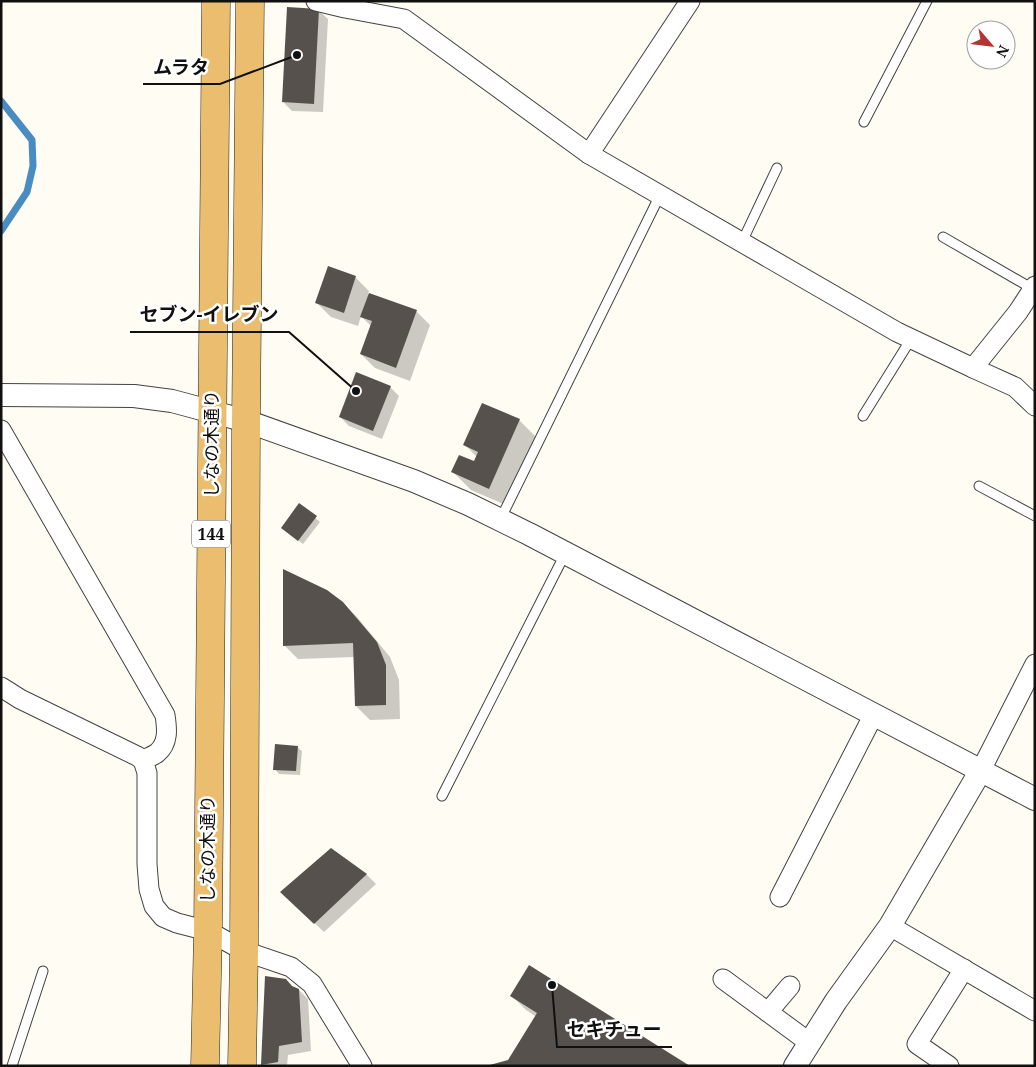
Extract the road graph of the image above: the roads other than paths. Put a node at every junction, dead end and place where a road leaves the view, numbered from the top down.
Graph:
1 (216, 1) edge
2 (250, 1) edge
3 (316, 1) edge
4 (690, 1) edge
5 (927, 1) edge
6 (864, 122) dead end
7 (589, 154) junction
8 (777, 168) dead end
9 (660, 195) junction
10 (943, 237) dead end
11 (742, 242) junction
12 (1034, 287) edge
13 (910, 338) junction
14 (972, 368) junction
15 (1, 395) edge
16 (1035, 406) edge
17 (212, 412) junction
18 (863, 416) dead end
19 (246, 421) junction
20 (1, 430) edge
21 (978, 486) dead end
22 (1035, 516) edge
23 (500, 520) junction
24 (565, 553) junction
25 (1035, 664) edge
26 (1, 687) edge
27 (874, 714) junction
28 (142, 760) junction
29 (981, 770) junction
30 (442, 796) dead end
31 (1035, 799) edge
32 (780, 897) dead end
33 (890, 926) junction
34 (208, 931) junction
35 (244, 951) junction
36 (964, 969) junction
37 (42, 971) dead end
38 (723, 979) dead end
39 (790, 986) dead end
40 (1035, 1011) edge
41 (768, 1012) junction
42 (810, 1043) junction
43 (12, 1066) edge
44 (205, 1066) edge
45 (242, 1066) edge
46 (362, 1066) edge
47 (795, 1066) edge
48 (949, 1066) edge

1 - 17 highway, しなの木通り / 144
2 - 19 highway, しなの木通り / 144
3 - 7 street
4 - 7 street
5 - 6 lane
7 - 9 street
8 - 11 lane
9 - 11 street
9 - 23 lane
10 - 12 lane
11 - 13 street
12 - 14 street
13 - 14 street
13 - 18 lane
14 - 16 street
15 - 17 street
17 - 19 street
17 - 34 highway, しなの木通り / 144
19 - 23 street
19 - 35 highway, しなの木通り / 144
20 - 28 street
21 - 22 lane
23 - 24 street
24 - 27 street
24 - 30 lane
25 - 29 street
26 - 28 street
27 - 29 street
27 - 32 street
28 - 34 street
29 - 31 street
29 - 33 street
33 - 36 street
33 - 42 street
34 - 35 street
34 - 44 highway, しなの木通り / 144
35 - 45 highway, しなの木通り / 144
35 - 46 street
36 - 40 street
36 - 48 street
37 - 43 lane
38 - 41 street
39 - 41 street
41 - 42 street
42 - 47 street

